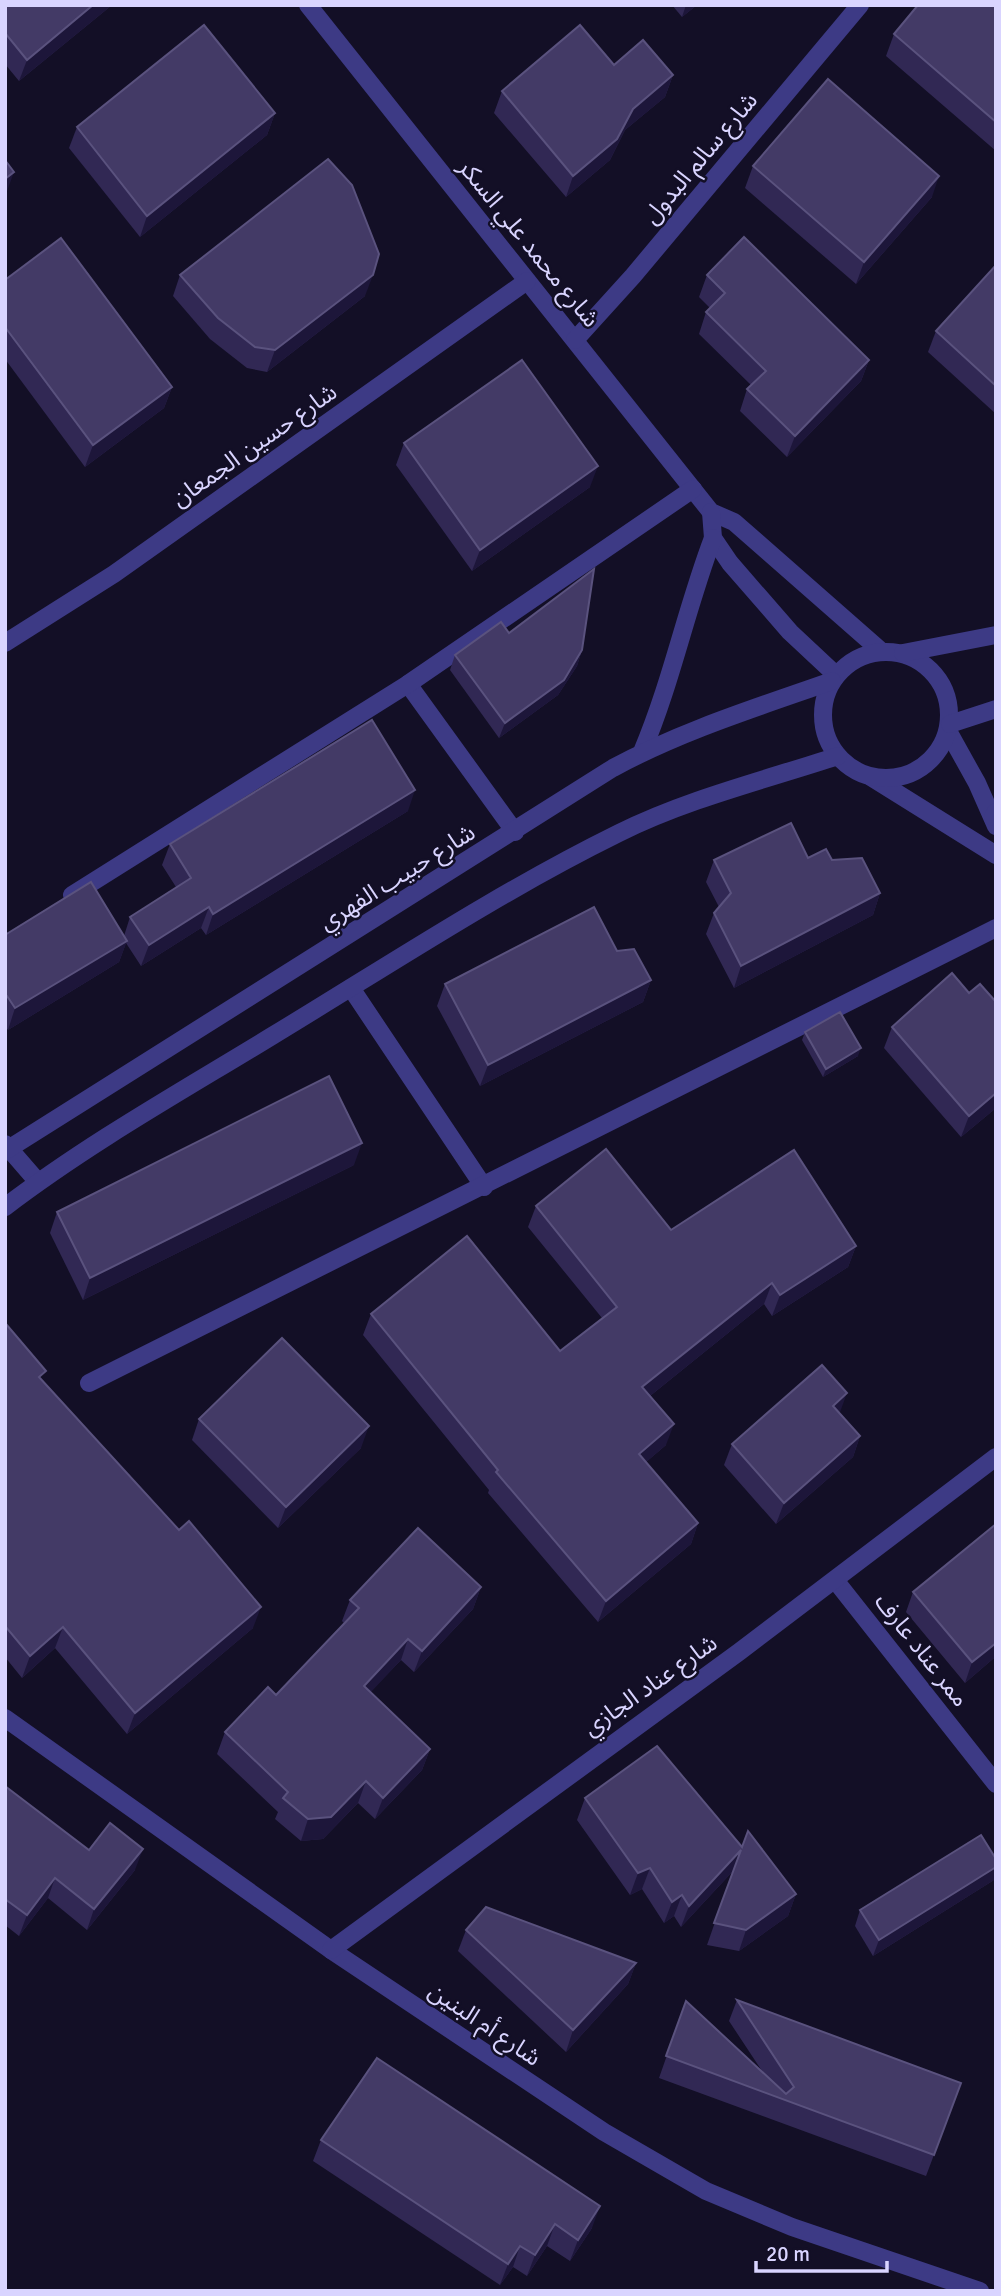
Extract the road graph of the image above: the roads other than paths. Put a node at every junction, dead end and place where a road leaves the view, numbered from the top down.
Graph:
1 (308, 5) edge
2 (860, 5) edge
3 (527, 281) junction
4 (575, 340) junction
5 (693, 489) junction
6 (711, 512) junction
7 (713, 538) junction
8 (996, 635) edge
9 (5, 643) edge
10 (881, 651) junction
11 (902, 653) junction
12 (834, 678) junction
13 (408, 684) junction
14 (996, 709) edge
15 (949, 727) junction
16 (642, 752) junction
17 (838, 756) junction
18 (871, 777) junction
19 (995, 818) edge
20 (515, 832) junction
21 (996, 855) edge
22 (53, 907) edge
23 (996, 928) edge
24 (351, 988) junction
25 (6, 1148) edge
26 (38, 1182) junction
27 (484, 1187) junction
28 (5, 1207) edge
29 (89, 1383) dead end
30 (996, 1457) edge
31 (835, 1580) junction
32 (5, 1718) edge
33 (996, 1784) edge
34 (331, 1950) junction
35 (980, 2291) edge

1 - 3 street, شارع محمد علي السكر
2 - 4 street, شارع سالم البدول
3 - 4 street, شارع محمد علي السكر
3 - 9 street, شارع حسين الجمعان
4 - 5 street, شارع محمد علي السكر
5 - 6 street, شارع محمد علي السكر
5 - 13 street
6 - 7 street
6 - 10 street, شارع محمد علي السكر
7 - 12 street
7 - 16 street
8 - 11 street
10 - 11 street
10 - 12 street
11 - 15 street
12 - 16 street, شارع حبيب الفهري
12 - 17 street
13 - 20 street
13 - 22 street
14 - 15 street
15 - 18 street
15 - 19 street
16 - 20 street, شارع حبيب الفهري
17 - 18 street
17 - 24 street
18 - 21 street
20 - 25 street, شارع حبيب الفهري
23 - 27 street
24 - 26 street
24 - 27 street
25 - 26 street
26 - 28 street
27 - 29 street
30 - 31 street, شارع عناد الجازي
31 - 33 street, ممر عناد عارف
31 - 34 street, شارع عناد الجازي
32 - 34 street, شارع أم البنين
34 - 35 street, شارع أم البنين

